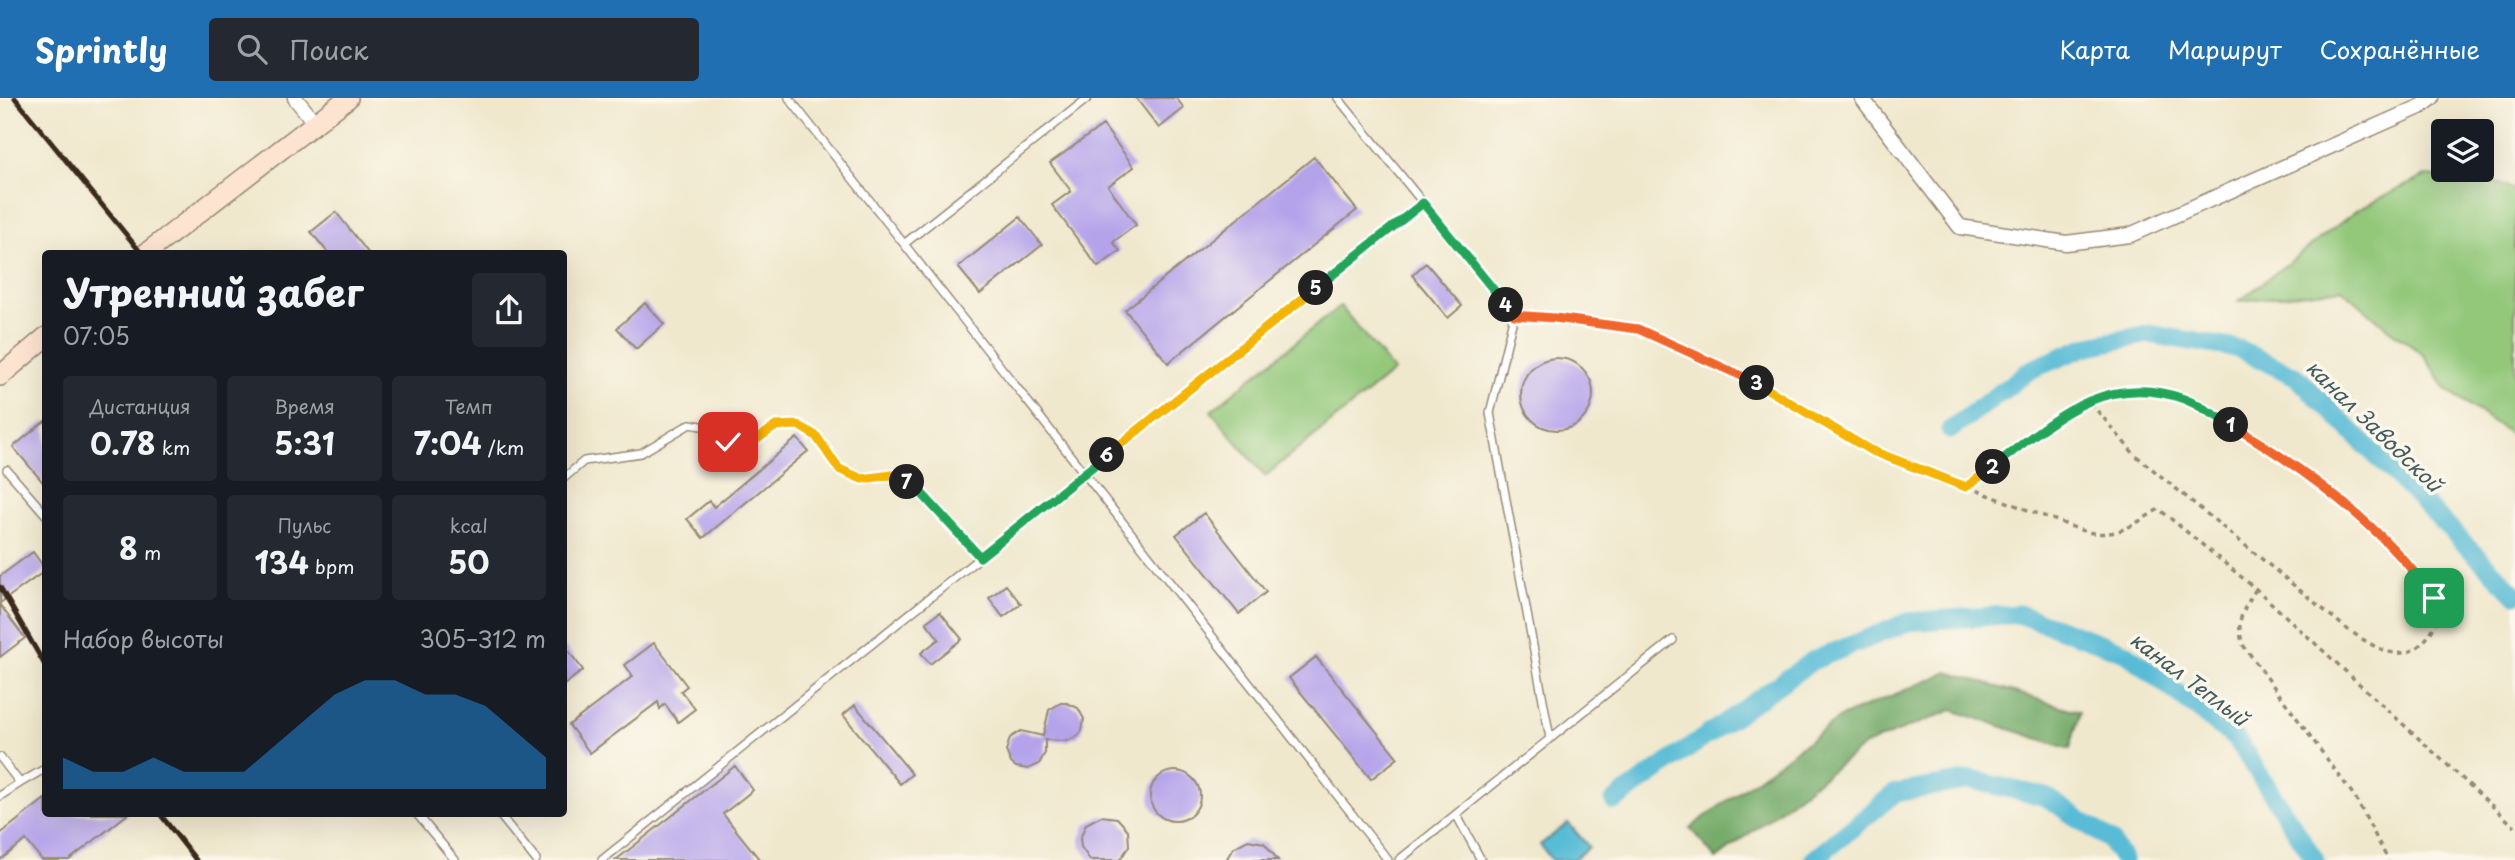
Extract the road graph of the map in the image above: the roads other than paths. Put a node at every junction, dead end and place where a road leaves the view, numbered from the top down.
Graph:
1 (295, 98) edge
2 (348, 98) edge
3 (789, 98) edge
4 (1087, 98) edge
5 (1338, 98) edge
6 (1862, 98) edge
7 (2432, 98) edge
8 (316, 124) junction
9 (1423, 203) junction
10 (904, 244) junction
11 (150, 250) edge
12 (42, 340) edge
13 (0, 376) edge
14 (7, 470) dead end
15 (1084, 474) junction
16 (567, 475) edge
17 (42, 510) edge
18 (980, 557) junction
19 (1673, 640) dead end
20 (1550, 738) junction
21 (0, 757) edge
22 (42, 770) edge
23 (20, 783) junction
24 (0, 796) edge
25 (1456, 814) junction
26 (419, 817) edge
27 (501, 817) edge
28 (454, 860) edge
29 (536, 860) edge
30 (602, 860) edge
31 (1388, 860) edge
32 (1399, 860) edge
33 (1482, 860) edge

1 - 8 street
2 - 8 main road
3 - 10 lane
4 - 10 lane
5 - 9 lane
6 - 7 street
8 - 11 main road
9 - 15 lane
9 - 20 lane
10 - 15 lane
12 - 13 main road
14 - 17 lane
15 - 18 lane
15 - 31 lane
16 - 18 lane
18 - 30 lane
19 - 20 lane
20 - 25 lane
21 - 23 lane
22 - 23 lane
23 - 24 lane
25 - 32 lane
25 - 33 lane
26 - 28 lane
27 - 29 lane

